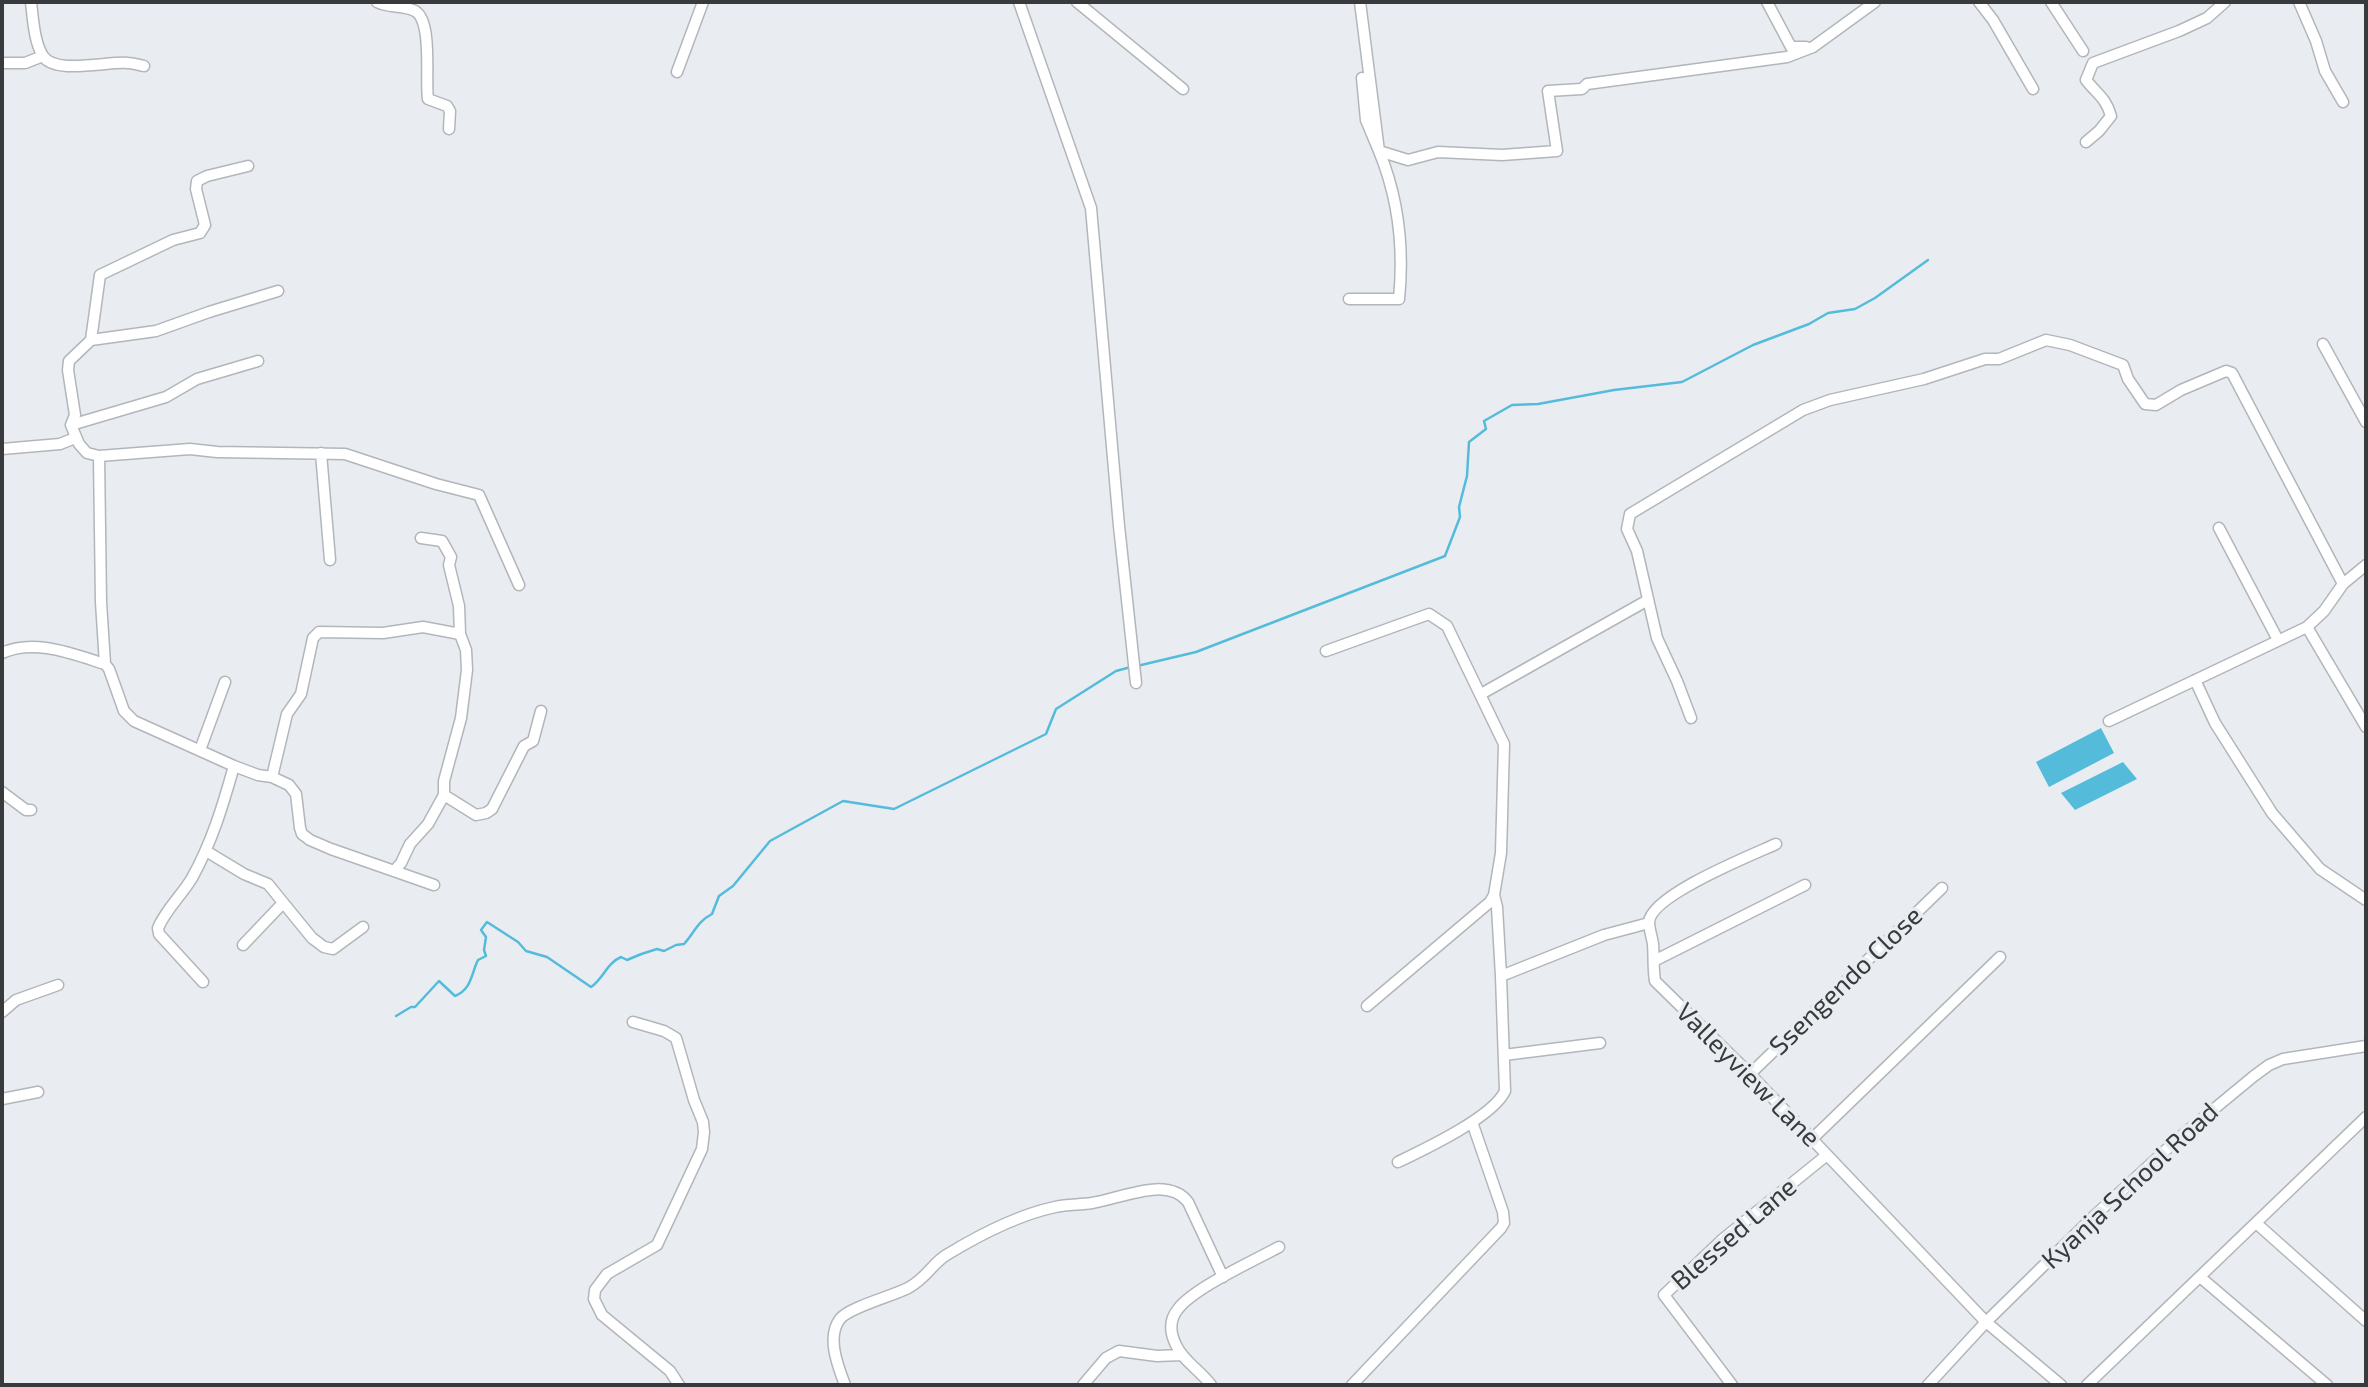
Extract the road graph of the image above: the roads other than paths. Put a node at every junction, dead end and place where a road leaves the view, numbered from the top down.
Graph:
1 (31, 2) edge
2 (377, 2) edge
3 (703, 2) edge
4 (1019, 2) edge
5 (1077, 2) edge
6 (1360, 2) edge
7 (1767, 2) edge
8 (1875, 2) edge
9 (1979, 2) edge
10 (2051, 2) edge
11 (2225, 2) edge
12 (2298, 2) edge
13 (1791, 47) junction
14 (1813, 47) junction
15 (2083, 51) dead end
16 (43, 56) junction
17 (1787, 57) junction
18 (2, 63) edge
19 (144, 66) dead end
20 (677, 72) dead end
21 (1362, 78) dead end
22 (1184, 89) dead end
23 (2033, 89) dead end
24 (2343, 102) dead end
25 (449, 130) dead end
26 (2086, 142) dead end
27 (1379, 151) junction
28 (248, 166) dead end
29 (278, 291) dead end
30 (1349, 299) dead end
31 (91, 340) junction
32 (2323, 344) dead end
33 (258, 361) dead end
34 (2366, 422) edge
35 (71, 425) junction
36 (75, 438) junction
37 (2, 449) edge
38 (321, 453) junction
39 (99, 456) junction
40 (2219, 528) dead end
41 (421, 538) dead end
42 (330, 560) dead end
43 (2366, 565) edge
44 (2343, 584) junction
45 (519, 585) dead end
46 (1648, 600) junction
47 (2307, 626) junction
48 (460, 634) junction
49 (2278, 640) junction
50 (1326, 651) dead end
51 (2, 653) edge
52 (105, 664) junction
53 (2195, 680) junction
54 (225, 682) dead end
55 (1136, 683) dead end
56 (1481, 694) junction
57 (541, 711) dead end
58 (1691, 718) dead end
59 (2109, 721) dead end
60 (2366, 727) edge
61 (200, 750) junction
62 (234, 766) junction
63 (272, 777) junction
64 (2, 792) edge
65 (443, 795) junction
66 (32, 810) dead end
67 (1776, 844) dead end
68 (206, 851) junction
69 (395, 870) junction
70 (434, 885) dead end
71 (1805, 885) dead end
72 (1942, 888) dead end
73 (1494, 895) junction
74 (2366, 900) edge
75 (283, 903) junction
76 (1649, 923) junction
77 (363, 927) dead end
78 (243, 945) dead end
79 (2000, 957) dead end
80 (1654, 961) junction
81 (1501, 976) junction
82 (203, 982) dead end
83 (58, 985) dead end
84 (1367, 1006) dead end
85 (2, 1012) edge
86 (633, 1022) dead end
87 (1600, 1044) dead end
88 (2366, 1046) edge
89 (1504, 1055) junction
90 (1749, 1074) junction
91 (38, 1092) dead end
92 (2, 1099) edge
93 (2366, 1117) edge
94 (1472, 1122) junction
95 (1812, 1139) junction
96 (1827, 1156) junction
97 (1398, 1162) dead end
98 (2256, 1223) junction
99 (1279, 1247) dead end
100 (1223, 1277) junction
101 (2200, 1277) junction
102 (2366, 1321) edge
103 (1986, 1322) junction
104 (1181, 1355) junction
105 (679, 1385) edge
106 (845, 1385) edge
107 (1083, 1385) edge
108 (1211, 1385) edge
109 (1352, 1385) edge
110 (1732, 1385) edge
111 (1928, 1385) edge
112 (2061, 1385) edge
113 (2087, 1385) edge
114 (2327, 1385) edge

1 - 16 street
2 - 25 street
3 - 20 street
4 - 55 street
5 - 22 street
6 - 27 street
7 - 13 street
8 - 14 street
9 - 23 street
10 - 15 street
11 - 26 street
12 - 24 street
13 - 14 street
13 - 17 street
14 - 17 street
16 - 18 street
16 - 19 street
17 - 27 street
21 - 27 street
27 - 30 street
28 - 31 street
29 - 31 street
31 - 35 street
32 - 34 street
33 - 35 street
35 - 36 street
36 - 37 street
36 - 39 street
38 - 39 street
38 - 42 street
38 - 45 street
39 - 52 street
40 - 49 street
41 - 48 street
43 - 44 street
44 - 46 street
44 - 47 street
46 - 56 street
46 - 58 street
47 - 49 street
47 - 60 street
48 - 63 street
48 - 65 street
49 - 53 street
50 - 56 street
51 - 52 street
52 - 61 street
53 - 59 street
53 - 74 street
54 - 61 street
56 - 73 street
57 - 65 street
61 - 62 street
62 - 63 street
62 - 68 street
63 - 69 street
64 - 66 street
65 - 69 street
67 - 76 street
68 - 75 street
68 - 82 street
69 - 70 street
71 - 80 street
72 - 90 street, Ssengendo Close
73 - 81 street
73 - 84 street
75 - 77 street
75 - 78 street
76 - 80 street, Valleyview Lane
76 - 81 street
79 - 95 street
80 - 90 street, Valleyview Lane
81 - 89 street
83 - 85 street
86 - 105 street
87 - 89 street
88 - 103 street, Kyanja School Road
89 - 94 street
90 - 95 street, Valleyview Lane
91 - 92 street
93 - 98 street
94 - 97 street
94 - 109 street
95 - 96 street, Valleyview Lane
96 - 103 street, Valleyview Lane
96 - 110 street, Blessed Lane
98 - 101 street
98 - 102 street
99 - 100 street
100 - 104 street
100 - 106 street
101 - 113 street
101 - 114 street
103 - 111 street, Kyanja School Road
103 - 112 street, Valleyview Lane
104 - 107 street
104 - 108 street

